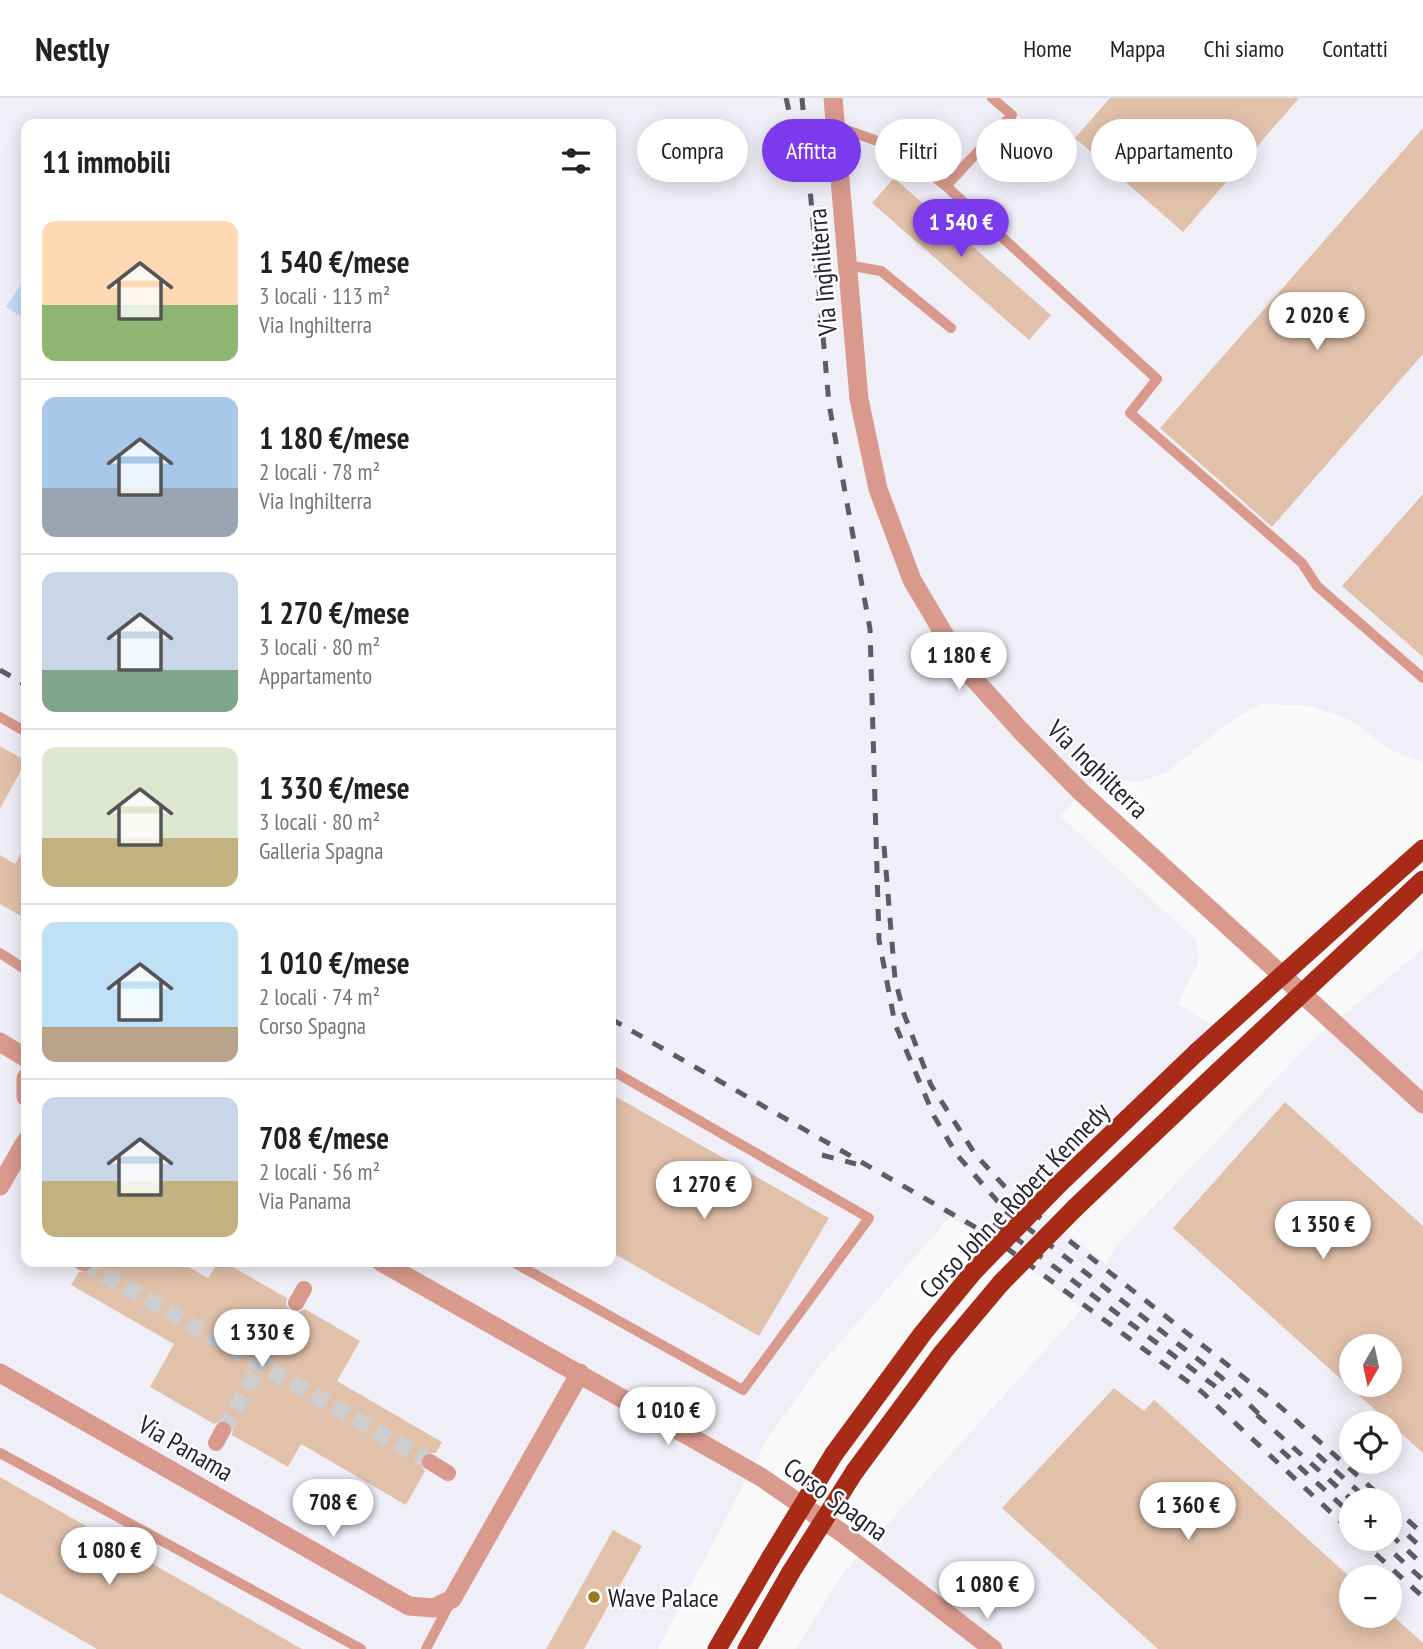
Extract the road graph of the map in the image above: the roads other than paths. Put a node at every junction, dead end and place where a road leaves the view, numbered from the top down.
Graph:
1 (833, 98) edge
2 (992, 98) edge
3 (834, 119) edge
4 (861, 135) edge
5 (840, 182) edge
6 (946, 186) junction
7 (848, 265) junction
8 (951, 328) dead end
9 (1423, 678) edge
10 (0, 717) edge
11 (21, 729) edge
12 (1423, 849) edge
13 (1423, 880) edge
14 (0, 953) edge
15 (21, 967) edge
16 (0, 1042) edge
17 (21, 1055) edge
18 (616, 1073) edge
19 (1423, 1104) edge
20 (21, 1150) edge
21 (0, 1186) edge
22 (390, 1267) edge
23 (522, 1267) edge
24 (0, 1373) edge
25 (580, 1373) junction
26 (0, 1453) edge
27 (430, 1462) tunnel mouth
28 (449, 1473) dead end
29 (452, 1599) junction
30 (958, 1626) junction
31 (361, 1649) edge
32 (426, 1649) edge
33 (717, 1649) edge
34 (747, 1649) edge
35 (976, 1649) edge
36 (993, 1649) edge

1 - 3 street, Via Inghilterra
2 - 6 lane
4 - 6 lane
5 - 7 street, Via Inghilterra
6 - 9 lane
7 - 8 lane
7 - 19 street, Via Inghilterra
10 - 11 lane
12 - 33 highway, Corso John e Robert Kennedy, bridge
13 - 34 highway, Corso John e Robert Kennedy, bridge
14 - 15 lane
16 - 17 street
18 - 23 lane
20 - 21 street
22 - 25 street, Corso Spagna
24 - 29 street, Via Panama
25 - 29 street
25 - 30 street, Corso Spagna
26 - 31 lane
27 - 28 street
29 - 32 lane
30 - 35 street, Corso Spagna
30 - 36 street, Corso Spagna

